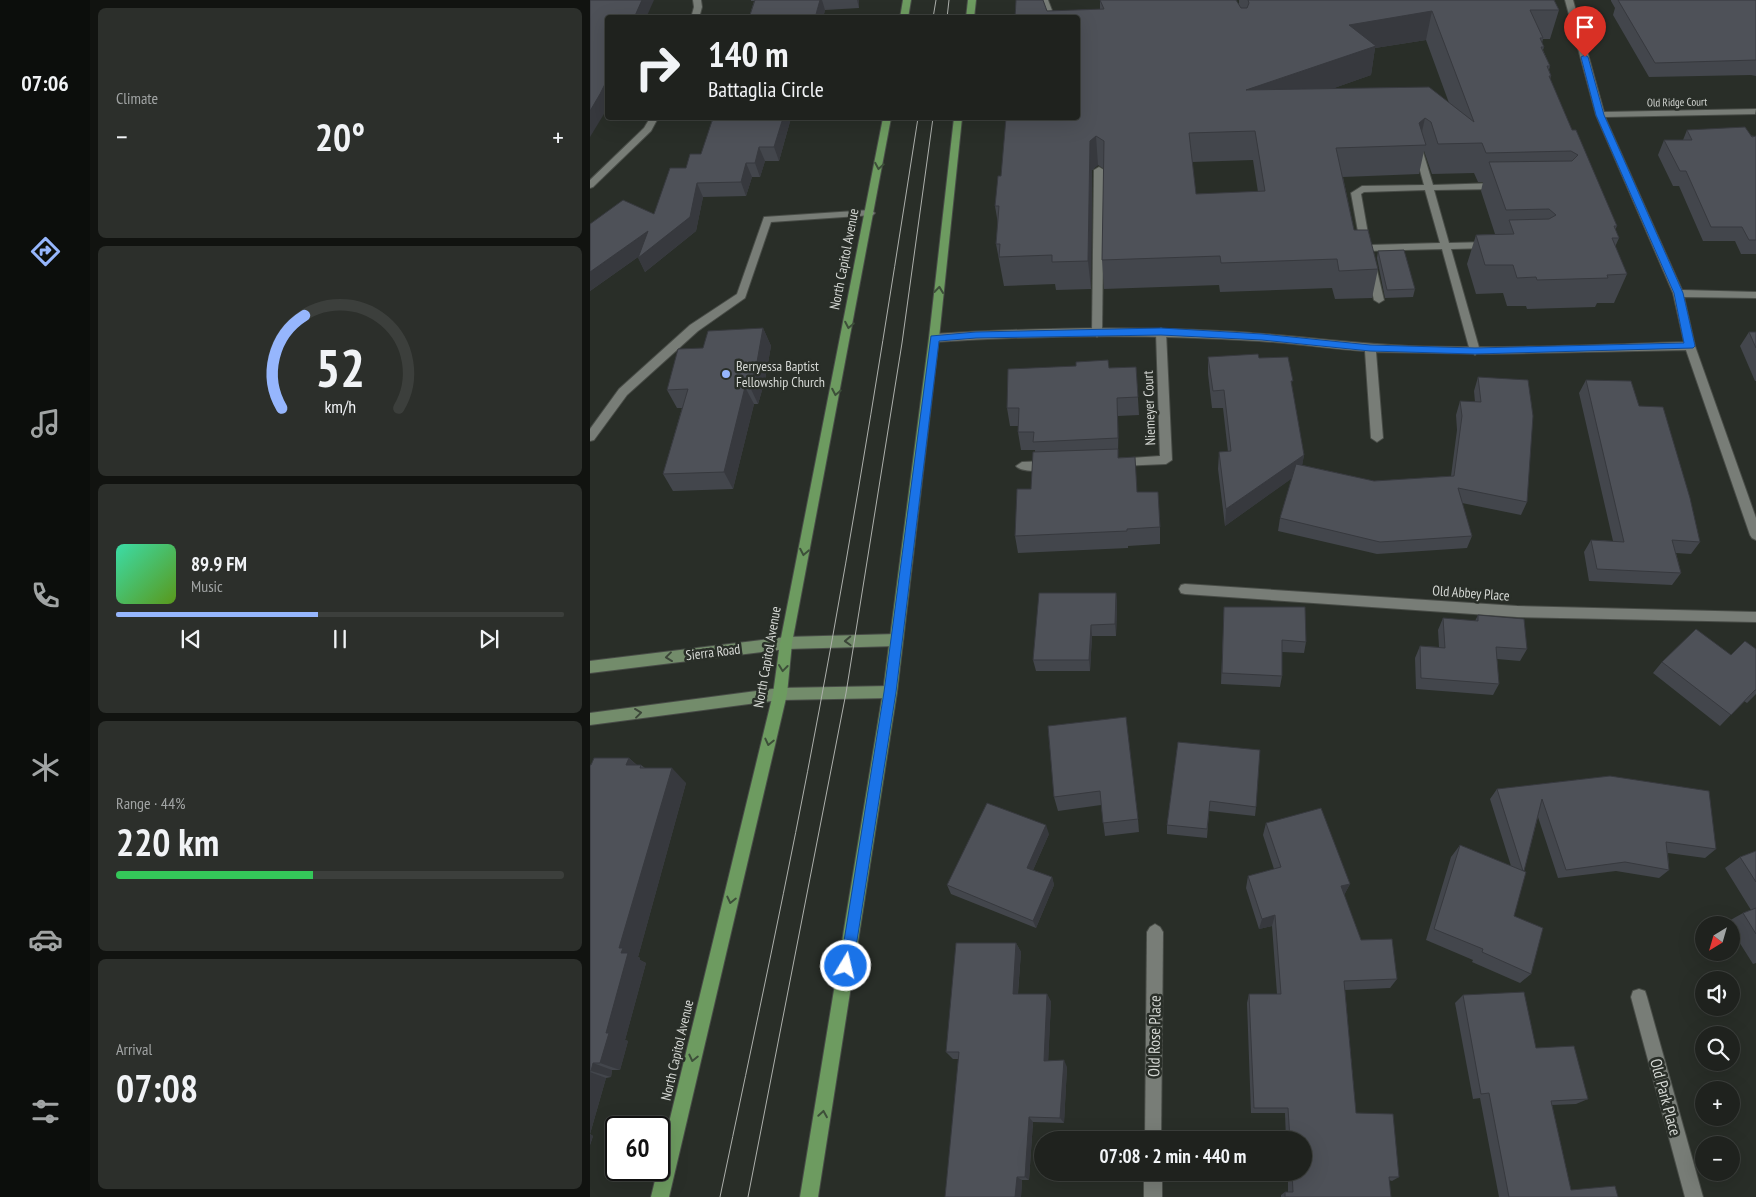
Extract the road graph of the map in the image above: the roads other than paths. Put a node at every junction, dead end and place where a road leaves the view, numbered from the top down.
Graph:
1 (697, 0) edge
2 (907, 0) edge
3 (972, 0) edge
4 (1044, 0) edge
5 (1569, 0) edge
6 (696, 15) edge
7 (904, 15) edge
8 (970, 15) edge
9 (1050, 15) edge
10 (1754, 112) dead end
11 (1600, 115) junction
12 (653, 120) edge
13 (887, 120) edge
14 (958, 120) edge
15 (1419, 152) edge
16 (1099, 170) edge
17 (590, 185) edge
18 (1505, 186) edge
19 (1430, 187) junction
20 (870, 213) junction
21 (1502, 244) edge
22 (1446, 246) junction
23 (1366, 248) junction
24 (1678, 293) junction
25 (1756, 294) edge
26 (1379, 300) edge
27 (1161, 332) junction
28 (1097, 333) junction
29 (934, 338) junction
30 (1690, 346) junction
31 (1370, 348) junction
32 (1475, 351) junction
33 (590, 437) edge
34 (1377, 438) dead end
35 (1109, 462) edge
36 (1061, 464) edge
37 (1022, 466) dead end
38 (1756, 535) edge
39 (1185, 589) dead end
40 (1756, 617) edge
41 (897, 640) junction
42 (786, 643) junction
43 (590, 667) edge
44 (890, 692) junction
45 (780, 694) junction
46 (590, 719) edge
47 (1155, 932) dead end
48 (1639, 997) dead end
49 (1153, 1131) edge
50 (1153, 1181) edge
51 (660, 1197) edge
52 (809, 1197) edge
53 (1153, 1197) edge
54 (1694, 1197) edge

1 - 6 street
2 - 7 main road
3 - 8 main road
4 - 9 street
5 - 11 street
10 - 11 street, Old Ridge Court
11 - 24 street
12 - 17 street
13 -> 20 main road, North Capitol Avenue
29 -> 14 main road
15 - 19 street
16 - 28 street
18 - 19 street
19 - 22 street
19 - 23 street
20 - 33 street
20 -> 42 main road, North Capitol Avenue
21 - 22 street
22 - 23 street
22 - 32 street
23 - 26 street
24 - 25 street
24 - 30 street
27 - 28 street
27 - 31 street
27 - 35 street, Niemeyer Court
28 - 29 street
29 - 41 main road
30 - 32 street
30 - 38 street
31 - 32 street
31 - 34 street
36 - 37 street
39 - 40 street, Old Abbey Place
41 -> 42 street, Sierra Road
41 - 44 main road
42 -> 43 street, Sierra Road
42 -> 45 main road, North Capitol Avenue
44 - 45 street
52 -> 44 main road
46 -> 45 street
45 -> 51 main road, North Capitol Avenue
47 - 49 street, Old Rose Place
48 - 54 street, Old Park Place
50 - 53 street

